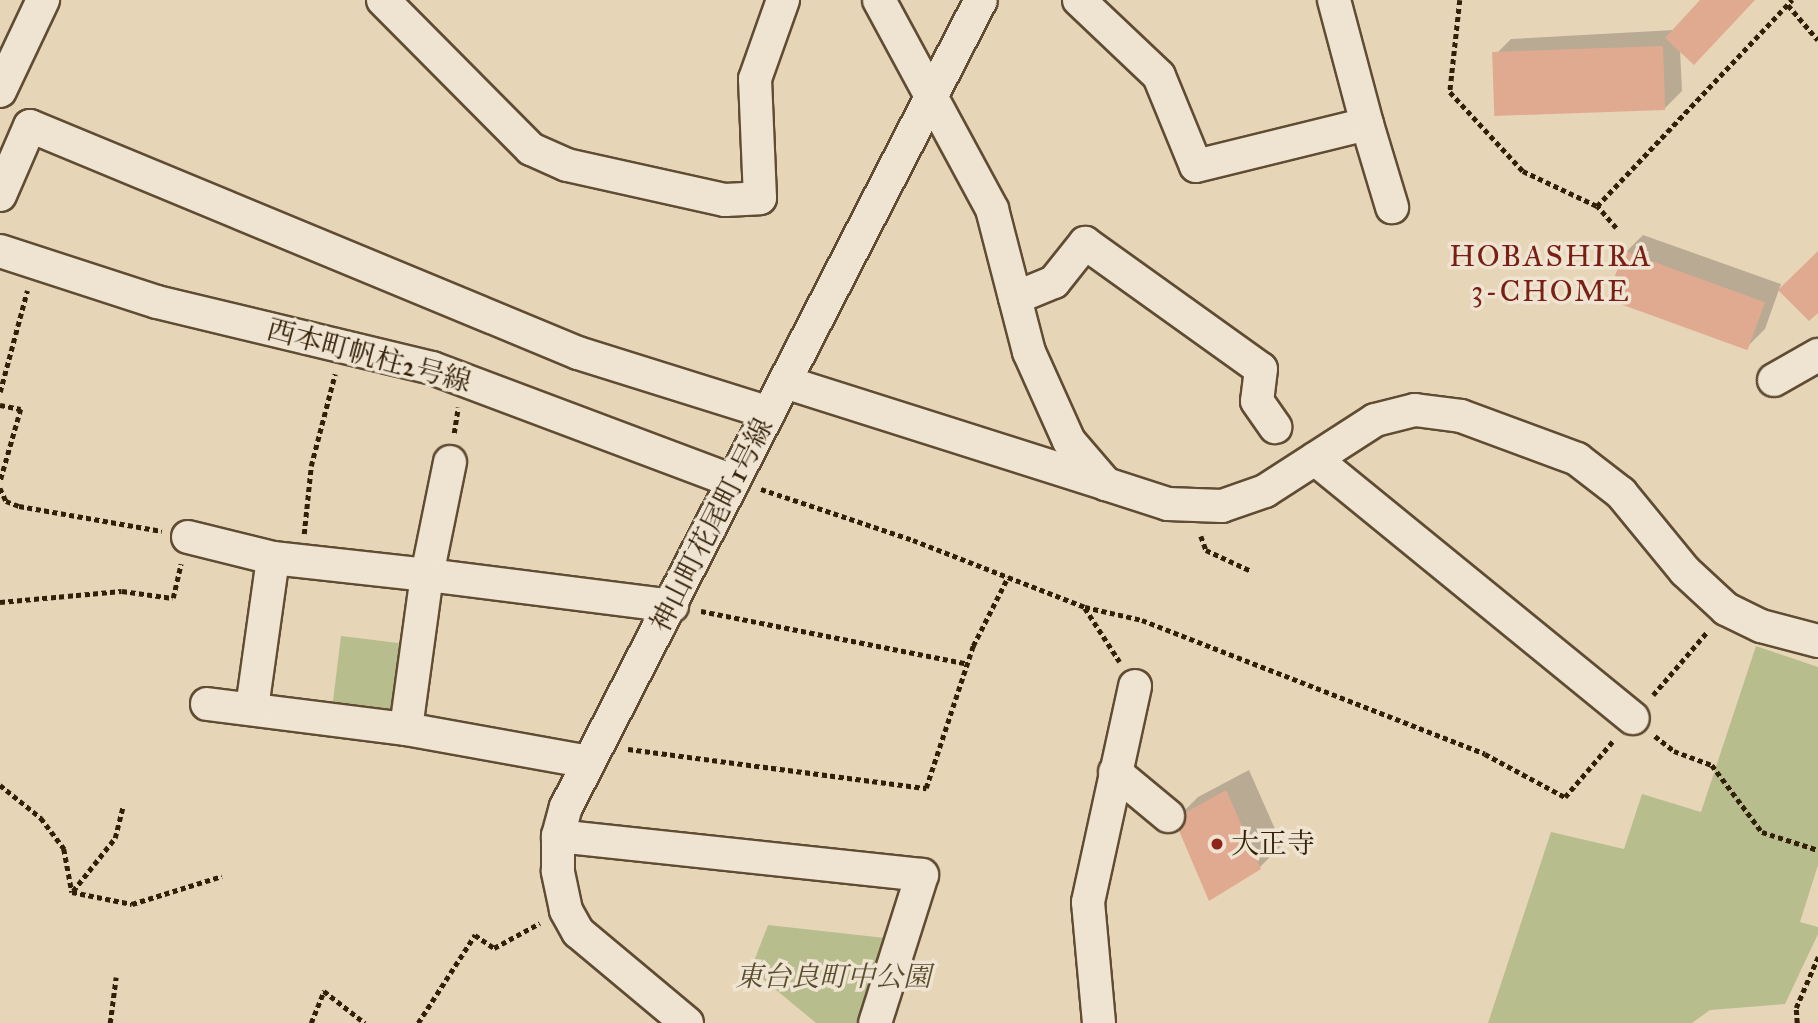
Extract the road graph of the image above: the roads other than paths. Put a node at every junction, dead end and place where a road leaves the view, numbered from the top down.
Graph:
1 (43, 0) edge
2 (783, 0) edge
3 (879, 0) edge
4 (981, 0) edge
5 (1079, 0) edge
6 (1334, 0) edge
7 (398, 5) edge
8 (0, 91) edge
9 (932, 103) junction
10 (1367, 124) junction
11 (0, 195) edge
12 (1392, 206) dead end
13 (0, 251) edge
14 (1015, 298) junction
15 (1818, 355) edge
16 (1774, 380) dead end
17 (785, 382) junction
18 (769, 413) junction
19 (1275, 427) dead end
20 (1315, 459) junction
21 (450, 462) road end
22 (733, 481) junction
23 (1105, 484) junction
24 (188, 537) road end
25 (287, 560) junction
26 (427, 575) junction
27 (672, 606) junction
28 (1818, 641) edge
29 (1135, 686) road end
30 (207, 704) dead end
31 (252, 708) junction
32 (1633, 718) road end
33 (407, 729) junction
34 (589, 762) junction
35 (1115, 772) junction
36 (1168, 816) dead end
37 (558, 836) junction
38 (687, 1023) edge
39 (874, 1023) edge
40 (1099, 1023) edge

1 - 8 street
2 - 7 street
3 - 9 street
4 - 9 street, 神山町花尾町1号線
5 - 10 street
6 - 10 street
9 - 14 street
9 - 17 street, 神山町花尾町1号線
10 - 12 street
11 - 18 street
13 - 22 street, 西本町帆柱2号線
14 - 19 street
14 - 23 street
15 - 16 street
17 - 18 street, 神山町花尾町1号線
17 - 23 street
18 - 22 street, 神山町花尾町1号線
20 - 23 street
20 - 28 street
20 - 32 street
21 - 26 street
22 - 27 street, 神山町花尾町1号線
24 - 25 street
25 - 26 street
25 - 31 street
26 - 27 street
26 - 33 street
27 - 34 street, 神山町花尾町1号線
29 - 35 street
30 - 31 street
31 - 33 street
33 - 34 street
34 - 37 street, 神山町花尾町1号線
35 - 36 street
35 - 40 street
37 - 38 street, 神山町花尾町1号線
37 - 39 street

